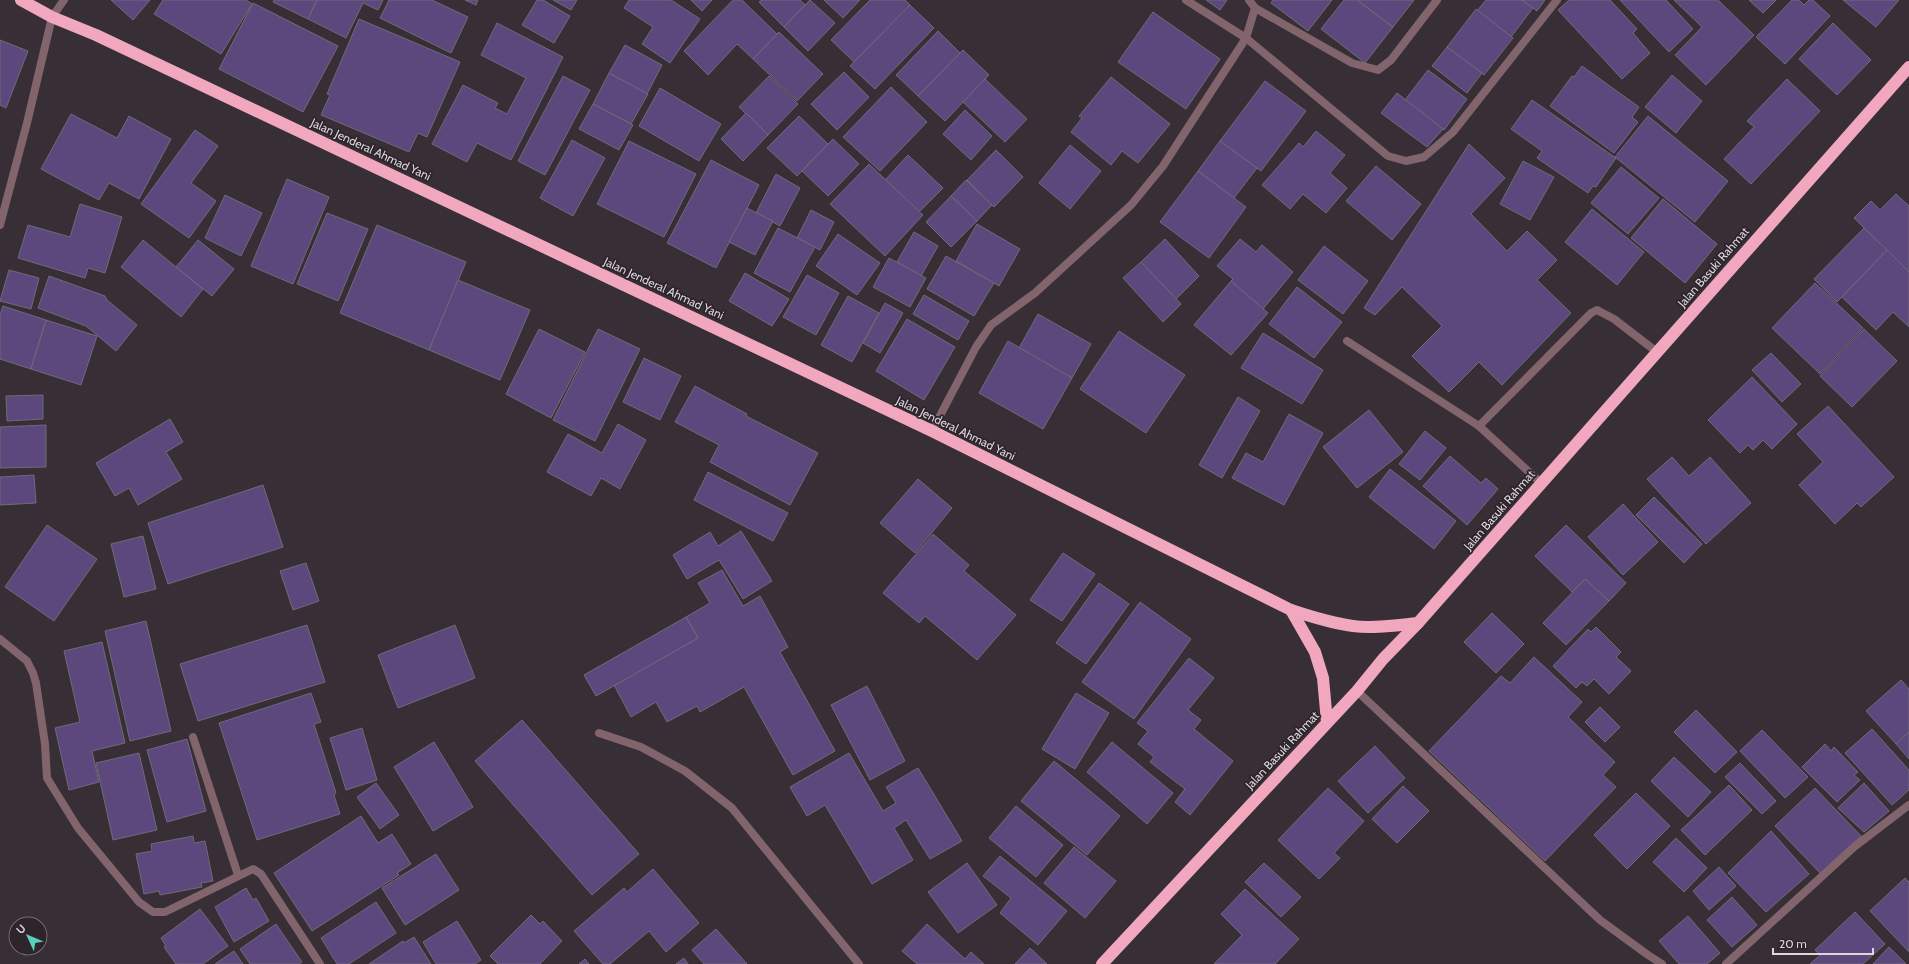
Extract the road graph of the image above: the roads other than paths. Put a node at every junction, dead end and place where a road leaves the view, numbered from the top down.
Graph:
1 (21, 0) edge
2 (64, 0) edge
3 (1186, 0) edge
4 (1249, 0) edge
5 (1437, 0) edge
6 (1557, 0) edge
7 (1255, 8) junction
8 (52, 17) junction
9 (1246, 38) junction
10 (1909, 67) edge
11 (0, 226) edge
12 (1347, 341) dead end
13 (1657, 352) junction
14 (1479, 426) junction
15 (932, 431) junction
16 (1541, 483) junction
17 (1291, 610) junction
18 (1418, 623) junction
19 (0, 639) edge
20 (1357, 691) junction
21 (1327, 722) junction
22 (599, 733) dead end
23 (193, 737) dead end
24 (1909, 805) edge
25 (238, 875) junction
26 (320, 964) edge
27 (859, 964) edge
28 (1102, 964) edge
29 (1662, 964) edge
30 (1726, 964) edge

1 - 8 highway, Jalan Jenderal Ahmad Yani
2 - 8 street
3 - 9 street
4 - 7 street
5 - 7 street
6 - 9 street
7 - 9 street
8 - 11 street
8 - 15 highway, Jalan Jenderal Ahmad Yani
9 - 15 street
10 - 13 highway, Jalan Basuki Rahmat
12 - 14 street
13 - 14 street
13 - 16 highway, Jalan Basuki Rahmat
14 - 16 street
15 - 17 highway, Jalan Jenderal Ahmad Yani
16 - 18 highway, Jalan Basuki Rahmat
17 - 18 highway, Jalan Jenderal Ahmad Yani
17 - 21 highway
18 - 20 highway, Jalan Basuki Rahmat
19 - 25 street
20 - 21 highway, Jalan Basuki Rahmat
20 - 29 street
21 - 28 highway, Jalan Basuki Rahmat
22 - 27 street
23 - 25 street
24 - 30 street
25 - 26 street

